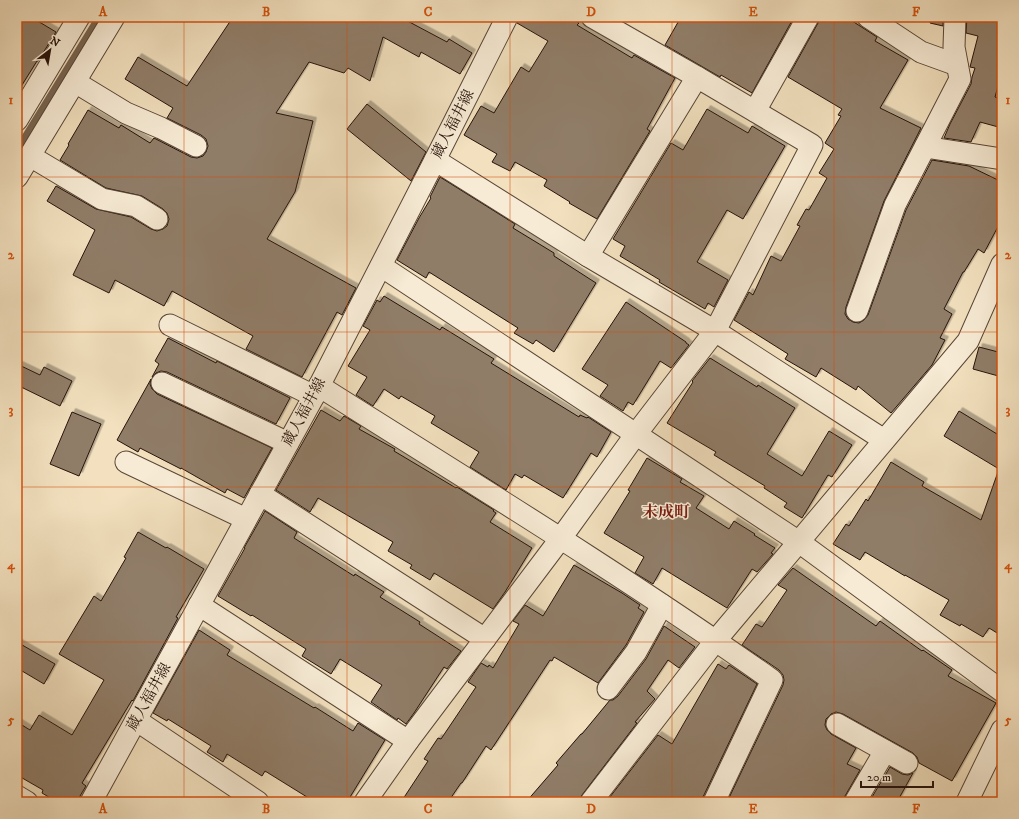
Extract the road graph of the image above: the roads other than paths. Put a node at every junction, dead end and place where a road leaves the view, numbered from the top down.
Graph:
1 (79, 17) edge
2 (114, 17) edge
3 (507, 17) edge
4 (592, 17) edge
5 (808, 17) edge
6 (868, 17) edge
7 (955, 17) edge
8 (957, 65) junction
9 (697, 77) junction
10 (75, 82) junction
11 (755, 111) junction
12 (17, 120) edge
13 (196, 146) dead end
14 (925, 147) junction
15 (30, 156) junction
16 (1002, 159) edge
17 (435, 160) junction
18 (17, 177) edge
19 (157, 219) dead end
20 (588, 256) junction
21 (1002, 264) edge
22 (381, 266) junction
23 (857, 311) dead end
24 (170, 324) dead end
25 (715, 331) junction
26 (162, 383) dead end
27 (316, 391) junction
28 (636, 434) junction
29 (884, 440) junction
30 (288, 443) junction
31 (126, 462) dead end
32 (260, 494) junction
33 (246, 519) junction
34 (561, 538) junction
35 (799, 542) junction
36 (199, 605) junction
37 (662, 605) junction
38 (485, 639) junction
39 (716, 640) junction
40 (608, 689) dead end
41 (1002, 691) edge
42 (136, 720) junction
43 (837, 724) dead end
44 (1002, 730) edge
45 (408, 741) junction
46 (885, 751) junction
47 (907, 764) dead end
48 (17, 796) edge
49 (27, 802) edge
50 (91, 802) edge
51 (258, 802) edge
52 (365, 802) edge
53 (591, 802) edge
54 (714, 802) edge
55 (855, 802) edge
56 (967, 802) edge

1 - 12 street
2 - 10 street
3 - 17 street, 蔵人福井線
4 - 9 street
5 - 11 street
6 - 8 street
7 - 8 street
8 - 14 street
9 - 11 street
9 - 20 street
10 - 13 street
10 - 15 street
11 - 25 street
14 - 16 street
14 - 23 street
15 - 18 street
15 - 19 street
17 - 20 street
17 - 22 street, 蔵人福井線
20 - 25 street
21 - 29 street
22 - 27 street, 蔵人福井線
22 - 28 street
24 - 27 street
25 - 28 street
25 - 29 street
26 - 30 street
27 - 30 street, 蔵人福井線
27 - 34 street
28 - 34 street
28 - 35 street
29 - 35 street
30 - 32 street, 蔵人福井線
31 - 33 street
32 - 33 street, 蔵人福井線
32 - 38 street
33 - 36 street, 蔵人福井線
34 - 37 street
34 - 38 street
35 - 39 street
35 - 41 street
36 - 42 street, 蔵人福井線
36 - 45 street
37 - 39 street
37 - 40 street
38 - 45 street
39 - 53 street
39 - 54 street
42 - 50 street, 蔵人福井線
42 - 51 street
43 - 46 street
44 - 56 street
45 - 52 street
46 - 47 street
46 - 55 street
48 - 49 street

